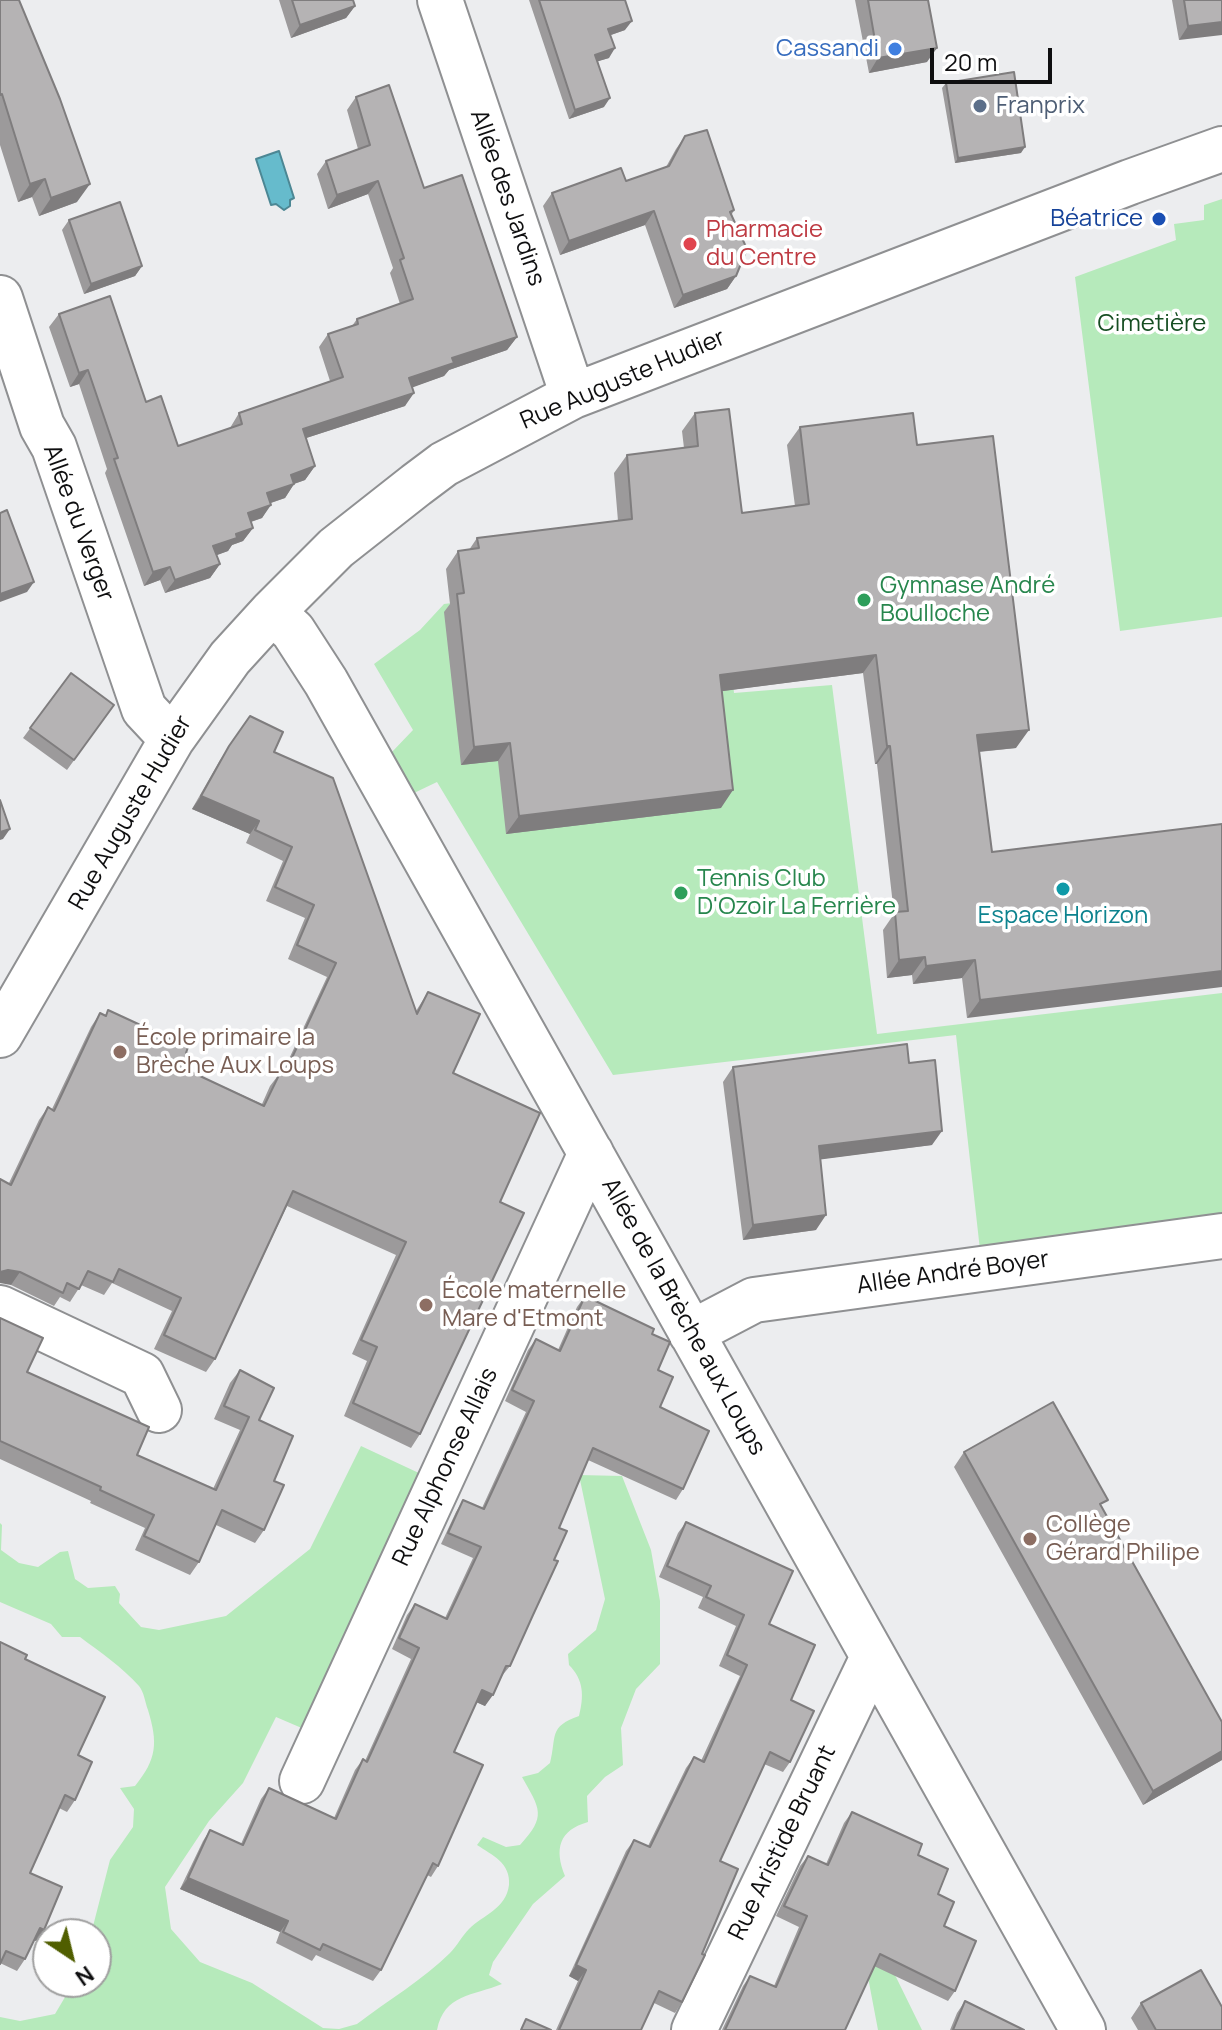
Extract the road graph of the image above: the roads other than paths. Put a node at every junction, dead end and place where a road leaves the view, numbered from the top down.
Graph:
1 (440, 0) edge
2 (1222, 149) edge
3 (0, 298) edge
4 (573, 396) junction
5 (272, 612) junction
6 (172, 739) junction
7 (0, 1035) edge
8 (591, 1153) junction
9 (1222, 1236) edge
10 (0, 1308) edge
11 (691, 1333) junction
12 (159, 1410) dead end
13 (873, 1657) junction
14 (302, 1781) dead end
15 (694, 2030) edge
16 (1083, 2030) edge

1 - 4 street, Allée des Jardins
2 - 4 street, Rue Auguste Hudier
3 - 6 street, Allée du Verger
4 - 5 street, Rue Auguste Hudier
5 - 6 street, Rue Auguste Hudier
5 - 8 street, Allée de la Brèche aux Loups
6 - 7 street, Rue Auguste Hudier
8 - 11 street, Allée de la Brèche aux Loups
8 - 14 street, Rue Alphonse Allais
9 - 11 street, Allée André Boyer
10 - 12 street
11 - 13 street, Allée de la Brèche aux Loups
13 - 15 street, Rue Aristide Bruant
13 - 16 street, Allée de la Brèche aux Loups

